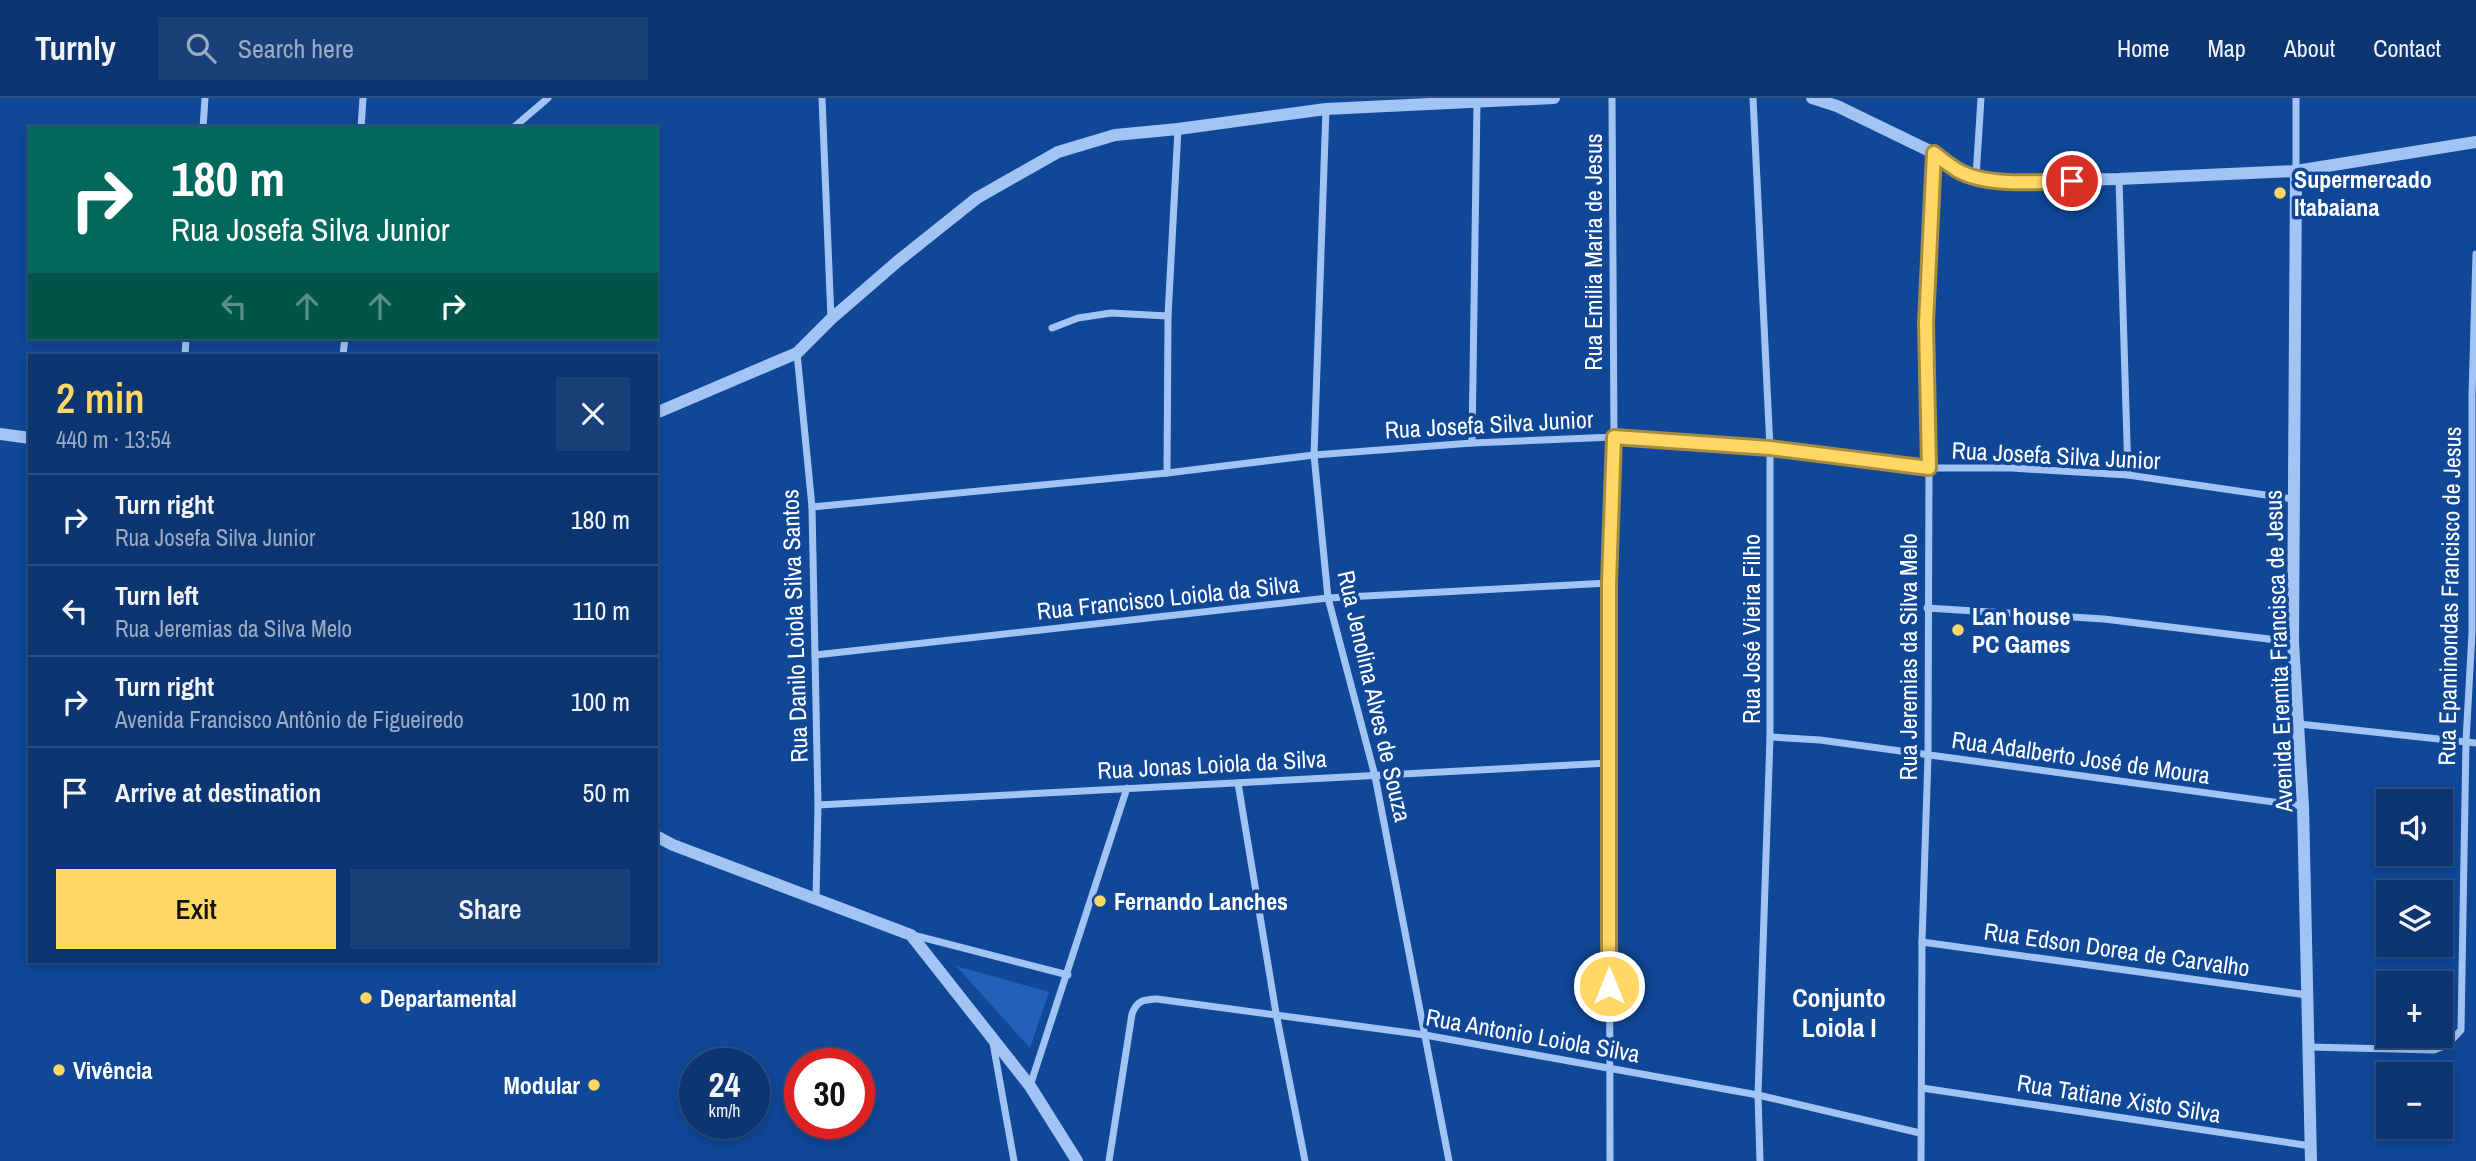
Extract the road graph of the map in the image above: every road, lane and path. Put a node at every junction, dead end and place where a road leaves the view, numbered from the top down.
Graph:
1 (205, 98) edge
2 (363, 98) edge
3 (548, 98) edge
4 (822, 98) edge
5 (1554, 98) edge
6 (1612, 98) edge
7 (1753, 98) edge
8 (1812, 98) edge
9 (1981, 98) edge
10 (2296, 98) edge
11 (1477, 102) junction
12 (1326, 109) junction
13 (203, 126) edge
14 (361, 126) edge
15 (515, 126) edge
16 (1178, 130) junction
17 (2476, 142) edge
18 (1934, 153) junction
19 (2296, 171) junction
20 (1976, 177) junction
21 (2119, 179) junction
22 (2476, 254) edge
23 (1168, 316) junction
24 (831, 319) junction
25 (1052, 328) dead end
26 (797, 353) junction
27 (658, 412) edge
28 (0, 434) edge
29 (1614, 437) junction
30 (28, 438) edge
31 (1472, 443) junction
32 (1770, 448) junction
33 (1314, 454) junction
34 (1929, 468) junction
35 (1167, 473) junction
36 (2128, 475) junction
37 (2293, 499) junction
38 (812, 507) junction
39 (1609, 583) junction
40 (1328, 598) junction
41 (1927, 608) junction
42 (2293, 642) junction
43 (815, 656) junction
44 (2299, 724) junction
45 (1770, 737) junction
46 (2466, 741) junction
47 (2476, 743) edge
48 (1927, 756) junction
49 (1609, 763) junction
50 (1375, 776) junction
51 (1238, 783) junction
52 (1127, 788) junction
53 (818, 804) junction
54 (2303, 806) junction
55 (658, 837) edge
56 (816, 899) junction
57 (911, 935) junction
58 (1922, 942) junction
59 (1068, 975) junction
60 (2307, 995) junction
61 (1276, 1013) junction
62 (991, 1035) junction
63 (1425, 1035) junction
64 (2309, 1047) junction
65 (1609, 1069) junction
66 (1030, 1086) junction
67 (1922, 1088) junction
68 (1758, 1095) junction
69 (1920, 1133) junction
70 (2311, 1146) junction
71 (1014, 1161) edge
72 (1077, 1161) edge
73 (1109, 1161) edge
74 (1305, 1161) edge
75 (1448, 1161) edge
76 (1610, 1161) edge
77 (1760, 1161) edge
78 (1921, 1161) edge
79 (2311, 1161) edge

1 - 13 street
2 - 14 street
3 - 15 street
4 - 24 street
5 - 11 street
6 - 29 street, Rua Emilia Maria de Jesus
7 - 32 street, Rua José Vieira Filho
8 - 18 street
9 - 20 street
10 - 19 street, Avenida Eremita Francisca de Jesus
11 - 12 street
11 - 31 street
12 - 16 street
12 - 33 street, Rua Jenolina Alves de Souza
16 - 23 street
16 - 24 street
17 - 19 street
18 - 20 street
18 - 34 street, Rua Jeremias da Silva Melo
19 - 21 street
19 - 37 street, Avenida Eremita Francisca de Jesus
20 - 21 street
21 - 36 street
22 - 46 street, Rua Epaminondas Francisco de Jesus
23 - 25 street
23 - 35 street
24 - 26 street
26 - 27 street
26 - 38 street, Rua Danilo Loiola Silva Santos
28 - 30 street
29 - 31 street, Rua Josefa Silva Junior
29 - 32 street, Rua Josefa Silva Junior
29 - 39 street, Rua Emilia Maria de Jesus
31 - 33 street, Rua Josefa Silva Junior
32 - 34 street, Rua Josefa Silva Junior
32 - 45 street, Rua José Vieira Filho
33 - 35 street, Rua Josefa Silva Junior
33 - 40 street, Rua Jenolina Alves de Souza
34 - 36 street, Rua Josefa Silva Junior
34 - 41 street, Rua Jeremias da Silva Melo
35 - 38 street, Rua Josefa Silva Junior
36 - 37 street, Rua Josefa Silva Junior
37 - 42 street, Avenida Eremita Francisca de Jesus
38 - 43 street, Rua Danilo Loiola Silva Santos
39 - 40 street, Rua Francisco Loiola da Silva
39 - 49 street, Rua Emilia Maria de Jesus
40 - 43 street, Rua Francisco Loiola da Silva
40 - 50 street, Rua Jenolina Alves de Souza
41 - 42 street
41 - 48 street, Rua Jeremias da Silva Melo
42 - 44 street, Avenida Eremita Francisca de Jesus
43 - 53 street, Rua Danilo Loiola Silva Santos
44 - 46 street
44 - 54 street, Avenida Eremita Francisca de Jesus
45 - 48 street, Rua Adalberto José de Moura
45 - 68 street, Rua José Vieira Filho
46 - 47 street
46 - 64 street, Rua Epaminondas Francisco de Jesus
48 - 54 street, Rua Adalberto José de Moura
48 - 58 street, Rua Jeremias da Silva Melo
49 - 50 street, Rua Jonas Loiola da Silva
49 - 65 street, Rua Emilia Maria de Jesus
50 - 51 street, Rua Jonas Loiola da Silva
50 - 63 street, Rua Jenolina Alves de Souza
51 - 52 street, Rua Jonas Loiola da Silva
51 - 61 street
52 - 53 street, Rua Jonas Loiola da Silva
52 - 59 street
53 - 56 street, Rua Danilo Loiola Silva Santos
54 - 60 street, Avenida Eremita Francisca de Jesus
55 - 56 street
56 - 57 street
57 - 59 street
57 - 62 street
58 - 60 street, Rua Edson Dorea de Carvalho
58 - 67 street, Rua Jeremias da Silva Melo
59 - 66 street
60 - 64 street, Avenida Eremita Francisca de Jesus
61 - 63 street, Rua Antonio Loiola Silva
61 - 73 street, Rua Antonio Loiola Silva
61 - 74 street
62 - 66 street
62 - 71 street
63 - 65 street, Rua Antonio Loiola Silva
63 - 75 street, Rua Jenolina Alves de Souza
64 - 70 street, Avenida Eremita Francisca de Jesus
65 - 68 street, Rua Antonio Loiola Silva
65 - 76 street, Rua Emilia Maria de Jesus
66 - 72 street
67 - 69 street, Rua Jeremias da Silva Melo
67 - 70 street, Rua Tatiane Xisto Silva
68 - 69 street, Rua Antonio Loiola Silva
68 - 77 street, Rua José Vieira Filho
69 - 78 street, Rua Jeremias da Silva Melo
70 - 79 street, Avenida Eremita Francisca de Jesus

